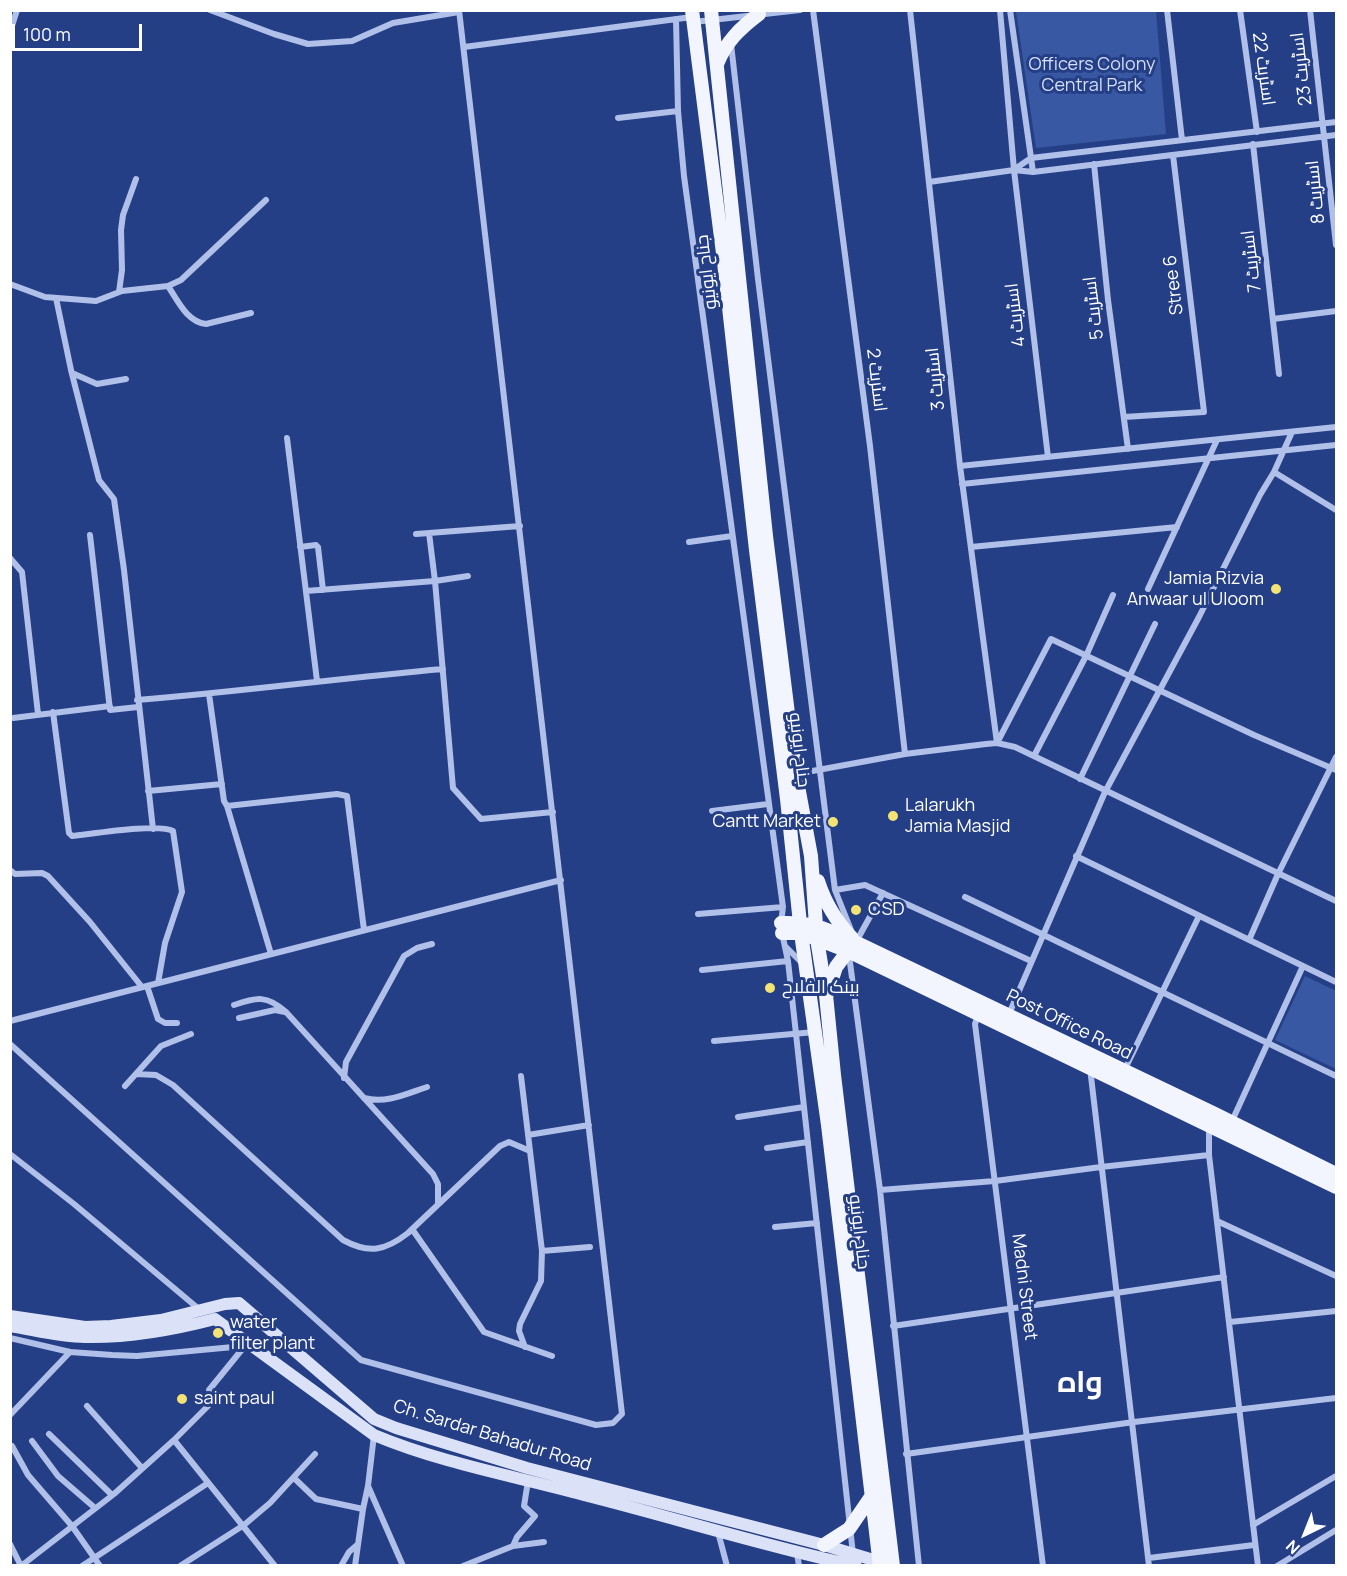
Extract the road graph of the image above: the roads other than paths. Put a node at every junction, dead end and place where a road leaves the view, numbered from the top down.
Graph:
1 (17, 10) edge
2 (210, 10) edge
3 (669, 10) edge
4 (800, 10) edge
5 (813, 10) edge
6 (910, 10) edge
7 (1000, 10) edge
8 (1010, 10) edge
9 (1167, 10) edge
10 (1240, 10) edge
11 (1310, 10) edge
12 (459, 11) edge
13 (759, 14) junction
14 (711, 16) edge
15 (693, 17) edge
16 (673, 19) junction
17 (10, 32) edge
18 (731, 38) junction
19 (464, 47) junction
20 (717, 66) junction
21 (678, 111) junction
22 (618, 118) dead end
23 (1336, 122) edge
24 (1324, 123) junction
25 (1257, 132) junction
26 (1336, 135) edge
27 (1325, 137) junction
28 (1182, 140) junction
29 (1253, 144) junction
30 (1173, 155) junction
31 (1031, 158) junction
32 (1094, 164) junction
33 (1014, 170) junction
34 (1033, 172) junction
35 (136, 179) dead end
36 (929, 182) junction
37 (266, 200) dead end
38 (1336, 245) edge
39 (10, 284) edge
40 (168, 286) junction
41 (118, 292) junction
42 (56, 298) junction
43 (1336, 311) edge
44 (251, 313) dead end
45 (1273, 319) junction
46 (72, 373) junction
47 (1279, 374) dead end
48 (126, 379) dead end
49 (1124, 417) junction
50 (1336, 427) edge
51 (1292, 432) junction
52 (287, 438) dead end
53 (1217, 440) junction
54 (1336, 445) edge
55 (1128, 449) junction
56 (1285, 450) junction
57 (1048, 457) junction
58 (1209, 458) junction
59 (960, 466) junction
60 (1274, 472) junction
61 (962, 484) junction
62 (1336, 510) edge
63 (520, 526) junction
64 (1177, 527) junction
65 (429, 533) junction
66 (416, 534) dead end
67 (90, 535) dead end
68 (732, 536) junction
69 (689, 542) dead end
70 (300, 547) junction
71 (971, 547) junction
72 (10, 558) edge
73 (468, 576) dead end
74 (435, 581) junction
75 (1148, 589) dead end
76 (323, 590) junction
77 (306, 591) junction
78 (1113, 595) dead end
79 (1155, 624) dead end
80 (1086, 656) junction
81 (443, 669) junction
82 (1129, 676) junction
83 (317, 681) junction
84 (1160, 691) junction
85 (209, 694) junction
86 (138, 704) junction
87 (110, 706) junction
88 (53, 712) junction
89 (38, 714) junction
90 (13, 718) dead end
91 (997, 743) junction
92 (905, 754) junction
93 (1034, 756) junction
94 (1336, 757) edge
95 (1334, 769) edge
96 (820, 770) junction
97 (796, 774) junction
98 (1080, 778) junction
99 (222, 784) junction
100 (148, 791) junction
101 (1105, 792) junction
102 (768, 804) junction
103 (227, 806) junction
104 (712, 811) dead end
105 (553, 812) junction
106 (153, 829) junction
107 (811, 856) junction
108 (1076, 856) junction
109 (10, 870) edge
110 (1278, 874) junction
111 (561, 880) junction
112 (797, 889) junction
113 (835, 890) junction
114 (780, 891) junction
115 (883, 893) junction
116 (965, 897) dead end
117 (1336, 901) edge
118 (783, 907) junction
119 (698, 914) dead end
120 (1199, 916) junction
121 (800, 928) junction
122 (364, 930) junction
123 (816, 932) junction
124 (783, 934) junction
125 (1042, 935) junction
126 (1249, 940) junction
127 (432, 944) dead end
128 (852, 947) junction
129 (271, 954) junction
130 (788, 962) junction
131 (1031, 962) junction
132 (1303, 966) junction
133 (806, 967) junction
134 (702, 970) dead end
135 (1336, 982) edge
136 (158, 983) junction
137 (144, 987) junction
138 (1162, 992) junction
139 (826, 995) junction
140 (234, 1005) dead end
141 (981, 1008) junction
142 (286, 1012) junction
143 (1009, 1014) junction
144 (239, 1018) dead end
145 (10, 1021) edge
146 (177, 1023) dead end
147 (815, 1032) junction
148 (796, 1033) junction
149 (191, 1034) dead end
150 (714, 1041) dead end
151 (10, 1044) edge
152 (1269, 1044) junction
153 (1090, 1068) junction
154 (1124, 1071) junction
155 (136, 1074) junction
156 (521, 1076) dead end
157 (1336, 1076) edge
158 (344, 1078) junction
159 (125, 1086) dead end
160 (427, 1087) dead end
161 (363, 1098) junction
162 (804, 1107) junction
163 (738, 1117) dead end
164 (1211, 1118) junction
165 (1232, 1122) junction
166 (589, 1125) junction
167 (528, 1135) junction
168 (808, 1142) junction
169 (767, 1148) dead end
170 (530, 1151) junction
171 (10, 1154) edge
172 (1209, 1155) junction
173 (1101, 1167) junction
174 (1336, 1174) edge
175 (995, 1181) junction
176 (1336, 1187) edge
177 (880, 1190) junction
178 (438, 1205) junction
179 (1217, 1221) junction
180 (817, 1223) junction
181 (776, 1227) dead end
182 (412, 1230) junction
183 (590, 1247) dead end
184 (542, 1251) junction
185 (1336, 1276) edge
186 (1224, 1277) junction
187 (1117, 1292) junction
188 (1011, 1308) junction
189 (200, 1311) junction
190 (1336, 1311) edge
191 (10, 1316) edge
192 (215, 1320) junction
193 (1230, 1322) junction
194 (11, 1326) edge
195 (893, 1326) junction
196 (10, 1338) edge
197 (245, 1345) junction
198 (525, 1347) junction
199 (70, 1352) junction
200 (552, 1356) dead end
201 (1336, 1398) edge
202 (87, 1406) dead end
203 (1239, 1408) junction
204 (10, 1415) edge
205 (1134, 1422) junction
206 (49, 1434) dead end
207 (374, 1435) junction
208 (1027, 1436) junction
209 (174, 1440) junction
210 (32, 1441) dead end
211 (12, 1446) dead end
212 (315, 1454) dead end
213 (906, 1455) junction
214 (142, 1468) junction
215 (1336, 1476) edge
216 (294, 1478) junction
217 (528, 1480) junction
218 (208, 1483) junction
219 (368, 1486) junction
220 (873, 1494) junction
221 (112, 1495) junction
222 (95, 1508) junction
223 (363, 1509) junction
224 (707, 1521) junction
225 (244, 1525) junction
226 (1253, 1525) junction
227 (72, 1526) junction
228 (849, 1529) junction
229 (1336, 1530) edge
230 (718, 1531) junction
231 (543, 1542) dead end
232 (10, 1544) edge
233 (357, 1545) junction
234 (824, 1545) junction
235 (1254, 1545) junction
236 (513, 1546) junction
237 (852, 1553) junction
238 (95, 1557) junction
239 (1149, 1558) junction
240 (798, 1559) edge
241 (886, 1564) edge
242 (182, 1565) edge
243 (21, 1566) edge
244 (82, 1566) edge
245 (100, 1566) edge
246 (274, 1566) edge
247 (341, 1566) edge
248 (355, 1566) edge
249 (403, 1566) edge
250 (463, 1566) edge
251 (726, 1566) edge
252 (856, 1566) edge
253 (919, 1566) edge
254 (1043, 1566) edge
255 (1149, 1566) edge
256 (1258, 1566) edge
257 (1277, 1566) edge

1 - 17 street
2 - 12 street
3 - 16 street
4 - 13 street
5 - 92 street, اسٹریٹ 2
6 - 36 street, اسٹریٹ 3
7 - 33 street, اسٹریٹ 4
8 - 31 street
9 - 28 street
10 - 25 street, اسٹریٹ 22
11 - 24 street, اسٹریٹ 23
12 - 19 street
13 - 14 street
13 - 18 main road
14 - 15 street
14 - 20 main road, جناح ایونیو
15 - 16 street
15 - 112 main road, جناح ایونیو
16 - 19 street
16 - 21 street
18 - 20 main road
18 - 96 street
19 - 63 street
20 - 97 main road, جناح ایونیو
21 - 22 street
21 - 68 street
23 - 24 street
24 - 25 street
24 - 27 street, اسٹریٹ 23
25 - 28 street
26 - 27 street
27 - 29 street
27 - 38 street, اسٹریٹ 8
28 - 31 street
29 - 30 street
29 - 45 street, اسٹریٹ 7
30 - 32 street
30 - 49 street, Stree 6
31 - 33 street
31 - 34 street
32 - 34 street
32 - 49 street, اسٹریٹ 5
33 - 34 street
33 - 36 street
33 - 57 street, اسٹریٹ 4
35 - 41 street
36 - 59 street, اسٹریٹ 3
37 - 40 street
39 - 42 street
40 - 41 street
40 - 44 street
41 - 42 street
42 - 46 street
43 - 45 street
45 - 47 street, اسٹریٹ 7
46 - 48 street
46 - 86 street
49 - 55 street, اسٹریٹ 5
50 - 51 street
51 - 53 street
51 - 56 street
52 - 70 street
53 - 55 street
53 - 58 street
54 - 56 street
55 - 57 street
56 - 58 street
56 - 60 street
57 - 59 street
58 - 61 street
58 - 64 street
59 - 61 street, اسٹریٹ 3
60 - 62 street
60 - 84 street
61 - 71 street, اسٹریٹ 3
63 - 65 street
63 - 105 street
64 - 71 street
64 - 75 street
65 - 66 street
65 - 74 street
67 - 87 street
68 - 69 street
68 - 102 street
70 - 76 street
70 - 77 street
71 - 91 street, اسٹریٹ 3
72 - 89 street
73 - 74 street
74 - 76 street
74 - 81 street
76 - 77 street
77 - 83 street
78 - 80 street
79 - 82 street
80 - 82 street
80 - 91 street
80 - 93 street
81 - 83 street
81 - 105 street
82 - 84 street
82 - 98 street
83 - 85 street
84 - 95 street
84 - 101 street
85 - 86 street
85 - 99 street
86 - 87 street
86 - 100 street
87 - 88 street
88 - 89 street
88 - 106 street
89 - 90 street
91 - 92 street
91 - 93 street
92 - 96 street
93 - 98 street
94 - 95 street
95 - 110 street
96 - 97 street
96 - 113 street
97 - 107 main road, جناح ایونیو
98 - 101 street
99 - 100 street
99 - 103 street
100 - 106 street
101 - 108 street
101 - 110 street
102 - 104 street
102 - 114 street
103 - 122 street
103 - 129 street
105 - 111 street
106 - 136 street
107 - 123 main road, جناح ایونیو
107 - 128 main road
108 - 120 street
108 - 125 street
109 - 137 street
110 - 117 street
110 - 126 street
111 - 122 street
111 - 166 street
112 - 114 street
112 - 121 main road, جناح ایونیو
113 - 115 street
113 - 128 street
114 - 118 street
115 - 128 street
115 - 131 street
116 - 125 street
118 - 119 street
118 - 124 street
120 - 126 street
120 - 138 street
121 - 123 main road, Post Office Road
121 - 124 main road, Post Office Road
121 - 133 main road, جناح ایونیو
122 - 129 street
123 - 128 main road, Post Office Road
123 - 139 main road, جناح ایونیو
124 - 130 street
124 - 133 street
125 - 131 street
125 - 138 street
126 - 132 street
127 - 158 street
128 - 139 main road
128 - 141 main road, Post Office Road
128 - 177 street
129 - 136 street
130 - 134 street
130 - 148 street
131 - 143 street
132 - 135 street
132 - 152 street
133 - 147 main road, جناح ایونیو
136 - 137 street
137 - 145 street
137 - 146 street
138 - 152 street
138 - 154 street
139 - 241 main road, جناح ایونیو
140 - 142 street
141 - 143 main road, Post Office Road
141 - 153 main road, Post Office Road
141 - 175 street, Madni Street
142 - 144 street
142 - 158 street
143 - 154 main road, Post Office Road
147 - 148 street
147 - 220 main road, جناح ایونیو
148 - 150 street
148 - 162 street
149 - 155 street
151 - 166 street
152 - 157 street
152 - 165 street
153 - 164 main road, Post Office Road
153 - 173 street
154 - 164 main road, Post Office Road
155 - 159 street
155 - 182 street
156 - 167 street
158 - 161 street
160 - 161 street
161 - 178 street
162 - 163 street
162 - 168 street
164 - 165 main road, Post Office Road
164 - 172 street
164 - 176 main road, Post Office Road
165 - 174 main road, Post Office Road
166 - 167 street
167 - 170 street
168 - 169 street
168 - 180 street
170 - 178 street
170 - 184 street
171 - 189 street
172 - 173 street
172 - 179 street
173 - 175 street
173 - 187 street
175 - 177 street
175 - 188 street, Madni Street
177 - 195 street
178 - 182 street
179 - 185 street
179 - 186 street
180 - 181 street
180 - 228 street
182 - 198 street
183 - 184 street
184 - 198 street
186 - 187 street
186 - 193 street
187 - 188 street
187 - 205 street
188 - 195 street
188 - 208 street, Madni Street
189 - 191 main road, Ch. Sardar Bahadur Road
189 - 192 main road, Ch. Sardar Bahadur Road
189 - 224 main road, Ch. Sardar Bahadur Road
190 - 193 street
192 - 194 main road
192 - 197 main road, Ch. Sardar Bahadur Road
193 - 203 street
195 - 213 street
196 - 199 street
197 - 199 street
197 - 207 main road, Ch. Sardar Bahadur Road
197 - 209 street
198 - 200 street
199 - 204 street
201 - 203 street
202 - 214 street
203 - 205 street
203 - 226 street
205 - 208 street
205 - 239 street
206 - 221 street
207 - 217 main road, Ch. Sardar Bahadur Road
207 - 219 street
208 - 213 street
208 - 254 street, Madni Street
209 - 214 street
209 - 218 street
210 - 222 street
211 - 227 street
212 - 216 street
213 - 253 street
214 - 221 street
215 - 226 street
216 - 223 street
216 - 225 street
217 - 224 main road, Ch. Sardar Bahadur Road
217 - 236 street
218 - 225 street
218 - 238 street
219 - 223 street
219 - 249 street
220 - 228 main road
220 - 241 main road, جناح ایونیو
221 - 222 street
222 - 227 street
223 - 233 street
224 - 230 main road, Ch. Sardar Bahadur Road
224 - 234 main road, Ch. Sardar Bahadur Road
225 - 242 street
225 - 246 street
226 - 235 street
227 - 238 street
227 - 243 street
228 - 234 main road
228 - 237 street
229 - 257 street
230 - 240 main road, Ch. Sardar Bahadur Road
230 - 251 street
231 - 236 street
232 - 243 street
233 - 247 street
233 - 248 street
234 - 237 main road, Ch. Sardar Bahadur Road
235 - 239 street
235 - 256 street
236 - 250 street
237 - 241 main road, Ch. Sardar Bahadur Road
237 - 252 street
238 - 244 street
238 - 245 street
239 - 255 street
240 - 252 main road, Ch. Sardar Bahadur Road

